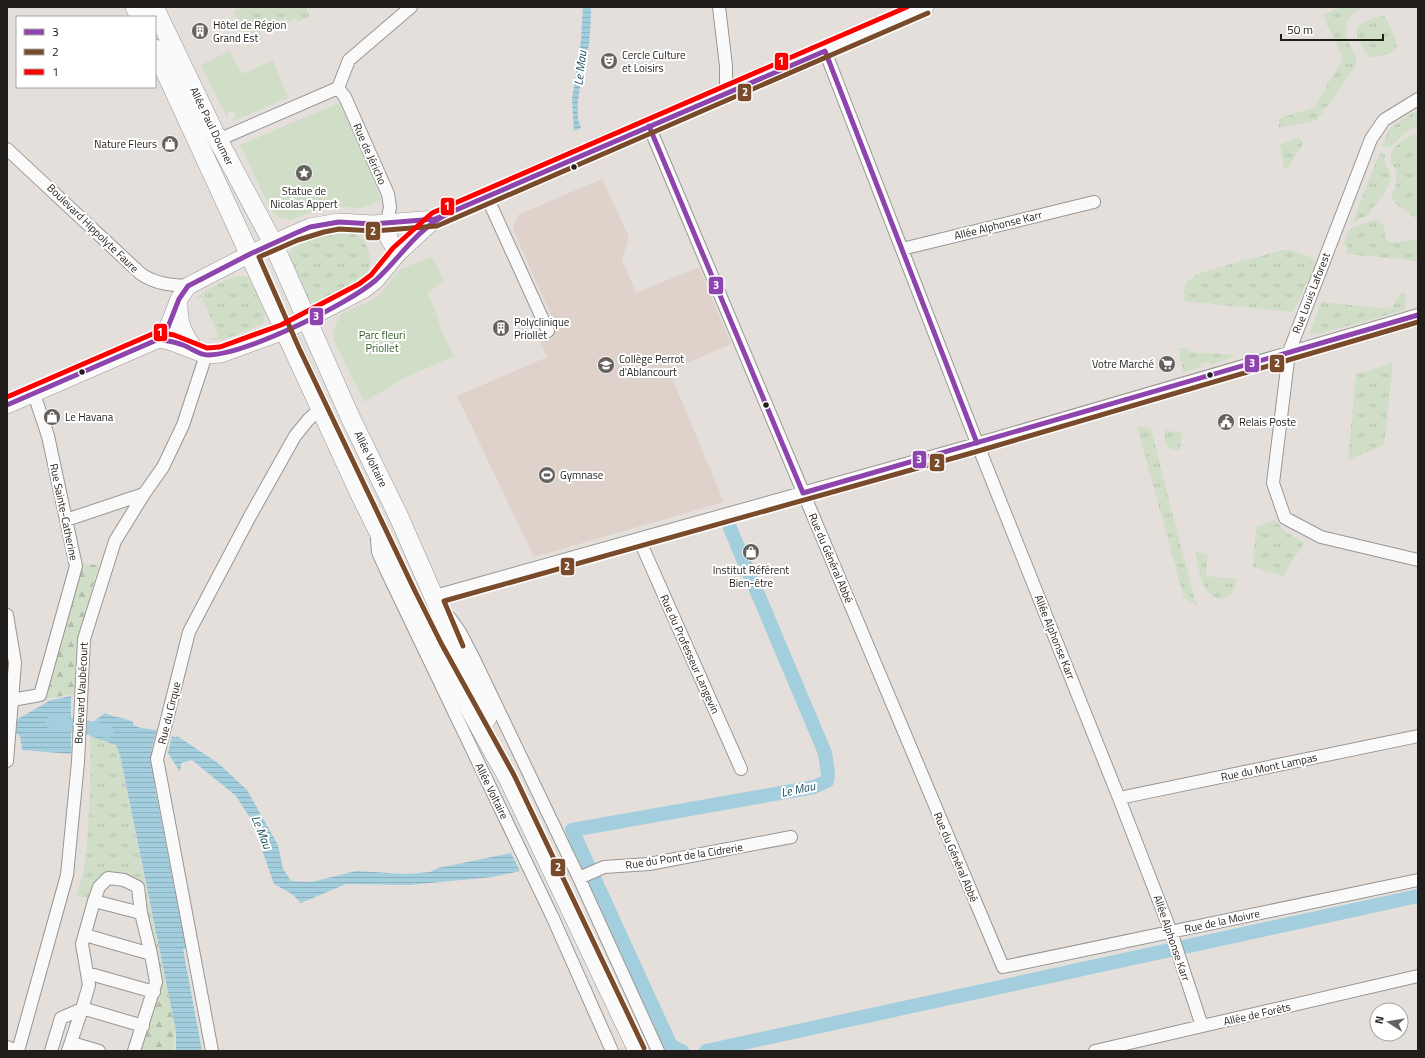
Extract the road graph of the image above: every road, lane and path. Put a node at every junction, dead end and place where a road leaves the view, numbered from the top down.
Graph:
1 (135, 7) edge
2 (154, 7) edge
3 (411, 7) edge
4 (718, 7) edge
5 (925, 7) edge
6 (140, 16) edge
7 (156, 51) edge
8 (825, 51) junction
9 (338, 88) junction
10 (726, 93) junction
11 (1418, 99) edge
12 (649, 126) junction
13 (218, 140) junction
14 (7, 149) edge
15 (487, 196) junction
16 (1094, 202) dead end
17 (435, 219) junction
18 (387, 223) junction
19 (273, 243) junction
20 (902, 249) junction
21 (398, 253) junction
22 (250, 254) junction
23 (184, 292) junction
24 (1418, 315) edge
25 (307, 320) junction
26 (284, 331) junction
27 (548, 331) dead end
28 (159, 339) junction
29 (1289, 352) junction
30 (201, 353) junction
31 (34, 394) junction
32 (7, 405) edge
33 (320, 409) junction
34 (978, 443) junction
35 (803, 492) junction
36 (144, 494) junction
37 (66, 520) junction
38 (378, 531) junction
39 (639, 539) junction
40 (1418, 560) edge
41 (434, 596) junction
42 (7, 615) edge
43 (12, 700) junction
44 (1418, 736) edge
45 (7, 759) edge
46 (741, 769) dead end
47 (508, 778) junction
48 (1119, 798) junction
49 (791, 837) dead end
50 (583, 877) junction
51 (1418, 880) edge
52 (94, 901) junction
53 (141, 913) junction
54 (1172, 934) junction
55 (85, 935) junction
56 (152, 954) junction
57 (1003, 967) joint
58 (87, 973) junction
59 (1418, 976) edge
60 (154, 992) junction
61 (82, 1009) junction
62 (142, 1026) junction
63 (1202, 1026) junction
64 (7, 1047) edge
65 (71, 1047) edge
66 (7, 1051) edge
67 (10, 1051) edge
68 (17, 1051) edge
69 (51, 1051) edge
70 (100, 1051) edge
71 (134, 1051) edge
72 (212, 1051) edge
73 (612, 1051) edge
74 (638, 1051) edge
75 (658, 1051) edge
76 (1095, 1051) edge

1 - 6 main road
2 - 13 main road, Allée Paul Doumer
3 - 9 street
4 - 10 street
5 - 8 main road
7 - 22 main road, Allée Paul Doumer
8 - 10 main road
8 - 20 street, Allée Alphonse Karr
9 - 13 street
9 - 18 street, Rue de Jéricho
10 - 12 main road
11 - 29 street, Rue Louis Laforest
12 - 15 main road
12 - 35 street, Rue du Général Abbé
13 - 19 main road, Allée Paul Doumer
14 - 23 street, Boulevard Hippolyte Faure
15 - 17 main road
15 - 27 street
16 - 20 street, Allée Alphonse Karr
17 - 18 main road
17 - 21 main road
18 - 19 main road
18 - 21 main road
19 - 22 main road
19 - 25 main road, Allée Paul Doumer
20 - 34 street, Allée Alphonse Karr
21 - 25 main road
22 - 23 main road
22 - 26 main road, Allée Paul Doumer
23 - 28 main road
23 - 30 main road
24 - 29 street
25 - 26 main road
25 - 41 main road, Allée Voltaire
26 - 30 main road
26 - 33 main road, Allée Voltaire
28 - 30 main road
28 - 31 main road
29 - 34 street
29 - 40 street, Rue Louis Laforest
30 - 36 street, Boulevard Vaubécourt
31 - 32 main road
31 - 37 street, Rue Sainte-Catherine
33 - 38 main road, Allée Voltaire
33 - 72 street, Rue du Cirque
34 - 35 street
34 - 48 street, Allée Alphonse Karr
35 - 39 street
35 - 57 street, Rue du Général Abbé
36 - 37 street
36 - 68 street, Boulevard Vaubécourt
37 - 43 street, Rue Sainte-Catherine
38 - 47 main road, Allée Voltaire
38 - 73 street, Allée Voltaire
39 - 41 street
39 - 46 street, Rue du Professeur Langevin
41 - 47 main road, Allée Voltaire
41 - 50 street, Allée Voltaire
42 - 43 street
43 - 45 street
44 - 48 street, Rue du Mont Lampas
47 - 74 main road
48 - 54 street, Allée Alphonse Karr
49 - 50 street, Rue du Pont de la Cidrerie
50 - 75 street, Allée Voltaire
51 - 54 street, Rue de la Moivre
52 - 53 street
52 - 53 street
52 - 55 street
53 - 56 street
54 - 57 street, Rue de la Moivre
54 - 63 street, Allée Alphonse Karr
55 - 56 street
55 - 58 street
56 - 60 street
58 - 60 street
58 - 61 street
59 - 63 street, Allée de Forêts
60 - 62 street
61 - 62 street
61 - 65 street
61 - 69 street
62 - 71 street
63 - 76 street, Allée de Forêts
64 - 68 street
65 - 70 street
66 - 67 street

